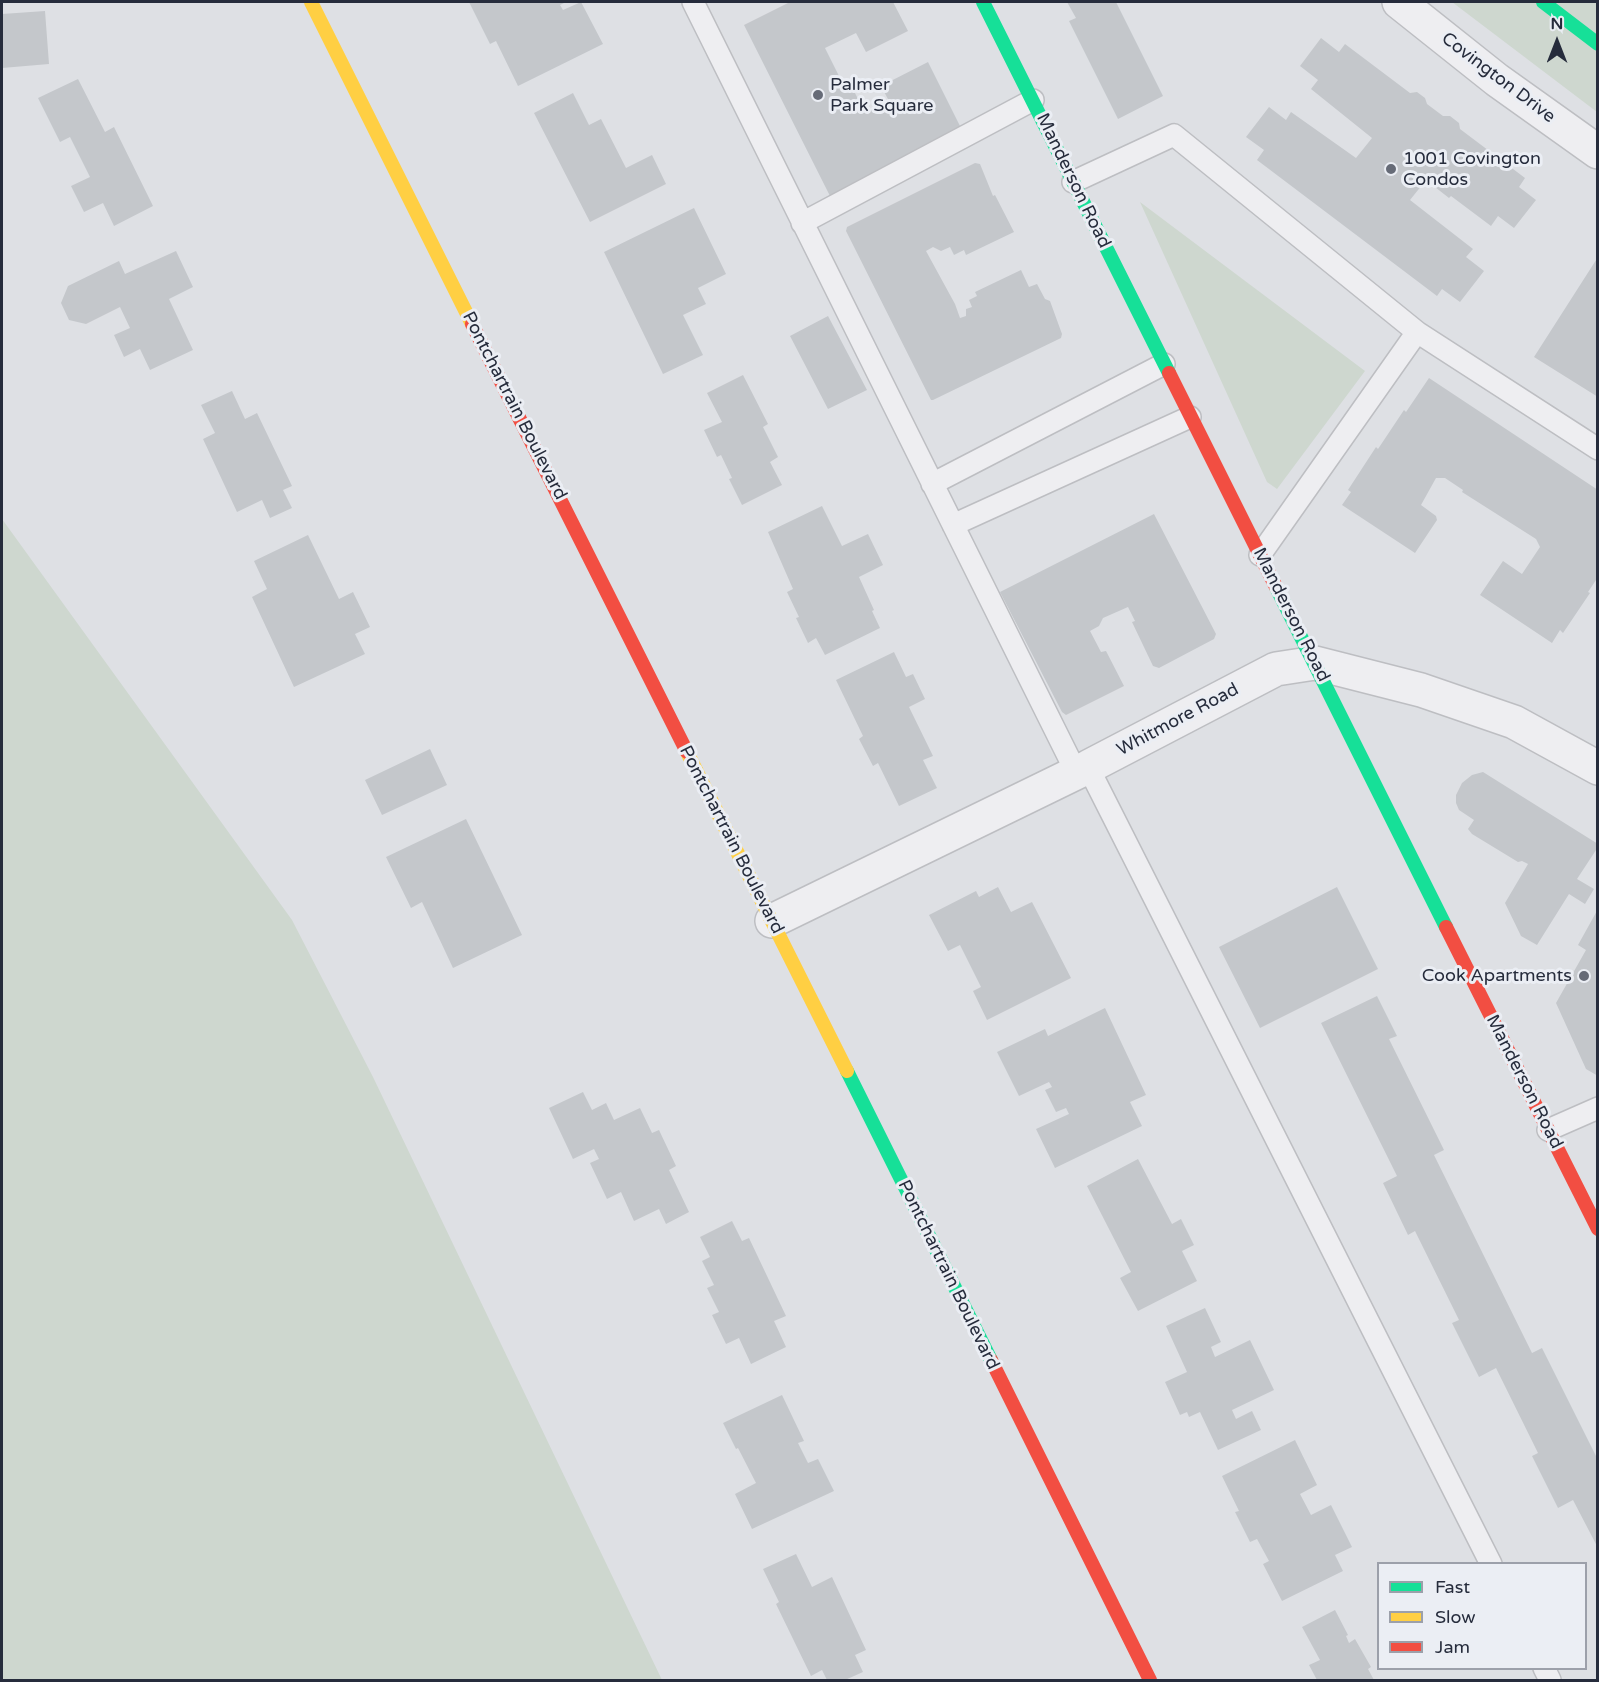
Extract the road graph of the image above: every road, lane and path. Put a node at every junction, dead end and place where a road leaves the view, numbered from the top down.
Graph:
1 (311, 2) edge
2 (693, 2) edge
3 (983, 2) edge
4 (1399, 2) edge
5 (1543, 2) edge
6 (1598, 44) edge
7 (1033, 100) junction
8 (1598, 152) edge
9 (1073, 182) junction
10 (802, 223) junction
11 (1417, 332) junction
12 (1164, 364) junction
13 (1190, 417) junction
14 (1598, 449) edge
15 (932, 484) junction
16 (953, 525) junction
17 (1260, 555) junction
18 (1315, 663) junction
19 (1598, 768) edge
20 (1082, 770) junction
21 (772, 921) junction
22 (1598, 1108) edge
23 (1548, 1131) junction
24 (1598, 1229) edge
25 (1490, 1562) edge
26 (1150, 1680) edge

1 - 21 street, Pontchartrain Boulevard
2 - 10 lane
3 - 7 street, Manderson Road
4 - 8 street, Covington Drive
5 - 6 street
7 - 9 street, Manderson Road
7 - 10 lane
9 - 11 lane
9 - 12 street, Manderson Road
10 - 15 lane
11 - 14 lane
11 - 17 lane
12 - 13 street, Manderson Road
12 - 15 lane
13 - 16 lane
13 - 17 street, Manderson Road
15 - 16 lane
16 - 20 lane
17 - 18 street, Manderson Road
18 - 19 street, Whitmore Road
18 - 20 street, Whitmore Road
18 - 23 street, Manderson Road
20 - 21 street, Whitmore Road
20 - 25 lane
21 - 26 street, Pontchartrain Boulevard
22 - 23 lane
23 - 24 street, Manderson Road

